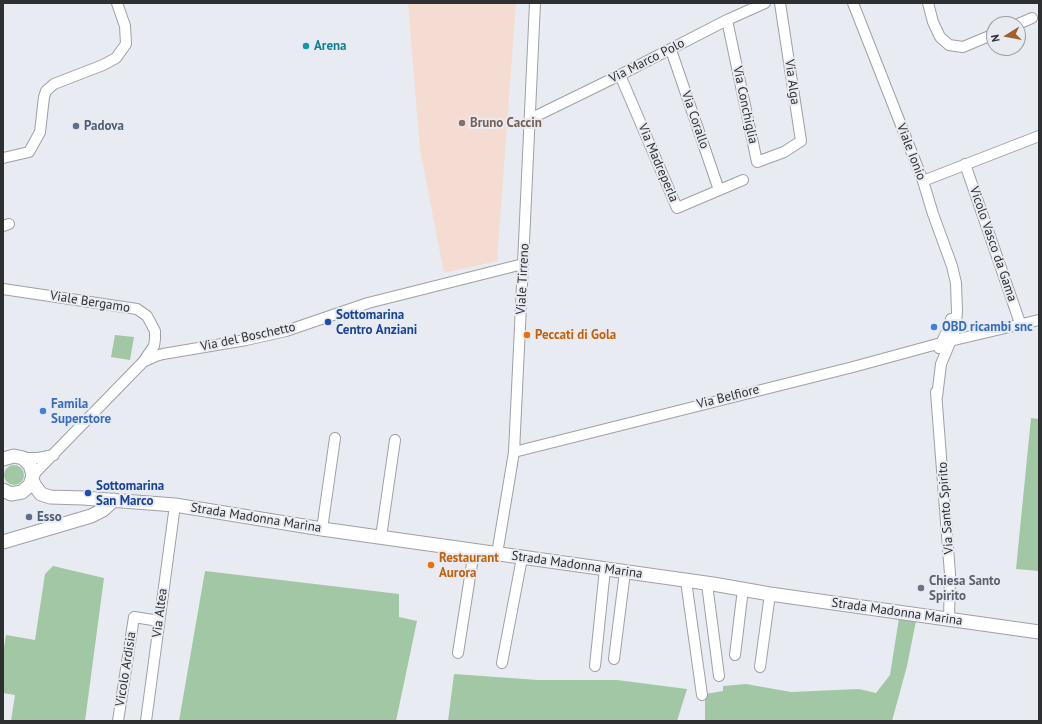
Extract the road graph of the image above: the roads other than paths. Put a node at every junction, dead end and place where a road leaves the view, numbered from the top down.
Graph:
1 (117, 3) edge
2 (535, 3) edge
3 (765, 3) edge
4 (780, 3) edge
5 (853, 3) edge
6 (928, 3) edge
7 (1032, 18) dead end
8 (727, 20) junction
9 (1026, 21) edge
10 (986, 37) edge
11 (671, 50) junction
12 (620, 75) junction
13 (530, 118) junction
14 (1039, 136) edge
15 (784, 152) joint
16 (3, 158) edge
17 (965, 164) junction
18 (743, 180) dead end
19 (922, 181) junction
20 (719, 190) junction
21 (524, 264) junction
22 (3, 289) edge
23 (1039, 320) edge
24 (1020, 323) junction
25 (946, 342) junction
26 (143, 362) junction
27 (335, 438) dead end
28 (395, 440) dead end
29 (514, 452) junction
30 (54, 455) junction
31 (23, 458) junction
32 (3, 460) edge
33 (32, 478) junction
34 (6, 492) edge
35 (114, 500) junction
36 (175, 505) junction
37 (322, 529) junction
38 (381, 537) junction
39 (3, 542) edge
40 (474, 551) junction
41 (497, 554) junction
42 (522, 558) junction
43 (605, 569) junction
44 (625, 572) junction
45 (686, 581) junction
46 (707, 584) junction
47 (743, 589) junction
48 (770, 594) junction
49 (948, 619) junction
50 (159, 621) junction
51 (1039, 632) edge
52 (458, 653) dead end
53 (735, 655) dead end
54 (614, 659) dead end
55 (502, 663) dead end
56 (595, 666) dead end
57 (760, 667) dead end
58 (719, 676) dead end
59 (702, 695) dead end
60 (118, 721) edge
61 (146, 721) edge

1 - 16 street
2 - 13 street, Viale Tirreno
3 - 8 street, Via Marco Polo
4 - 15 street, Via Alga
5 - 19 street, Viale Ionio
6 - 10 street
7 - 9 street
8 - 11 street, Via Marco Polo
8 - 15 street, Via Conchiglia
11 - 12 street, Via Marco Polo
11 - 20 street, Via Corallo
12 - 13 street, Via Marco Polo
12 - 20 street, Via Madreperla
13 - 21 street, Viale Tirreno
14 - 17 street
17 - 19 street
17 - 24 street, Vicolo Vasco da Gama
18 - 20 street, Via Madreperla
19 - 25 street, Viale Ionio
21 - 26 street, Via del Boschetto
21 - 29 street, Viale Tirreno
22 - 26 street, Viale Bergamo
23 - 24 street, Via Belfiore
24 - 25 street, Via Belfiore
25 - 29 street, Via Belfiore
25 - 49 street, Via Santo Spirito
26 - 30 street, Via del Boschetto
27 - 37 street
28 - 38 street
29 - 41 street, Viale Tirreno
30 - 31 street
30 - 33 street, Via del Boschetto
31 - 32 street
31 - 33 street, Strada Madonna Marina
33 - 34 street
33 - 35 street, Strada Madonna Marina
35 - 36 street, Strada Madonna Marina
35 - 39 street
36 - 37 street, Strada Madonna Marina
36 - 50 street, Via Altea
37 - 38 street, Strada Madonna Marina
38 - 40 street, Strada Madonna Marina
40 - 41 street, Strada Madonna Marina
40 - 52 street
41 - 42 street, Strada Madonna Marina
42 - 43 street, Strada Madonna Marina
42 - 55 street
43 - 44 street, Strada Madonna Marina
43 - 56 street
44 - 45 street, Strada Madonna Marina
44 - 54 street
45 - 46 street, Strada Madonna Marina
45 - 59 street
46 - 47 street, Strada Madonna Marina
46 - 58 street
47 - 48 street, Strada Madonna Marina
47 - 53 street
48 - 49 street, Strada Madonna Marina
48 - 57 street
49 - 51 street, Strada Madonna Marina
50 - 60 street, Vicolo Ardisia
50 - 61 street, Via Altea

